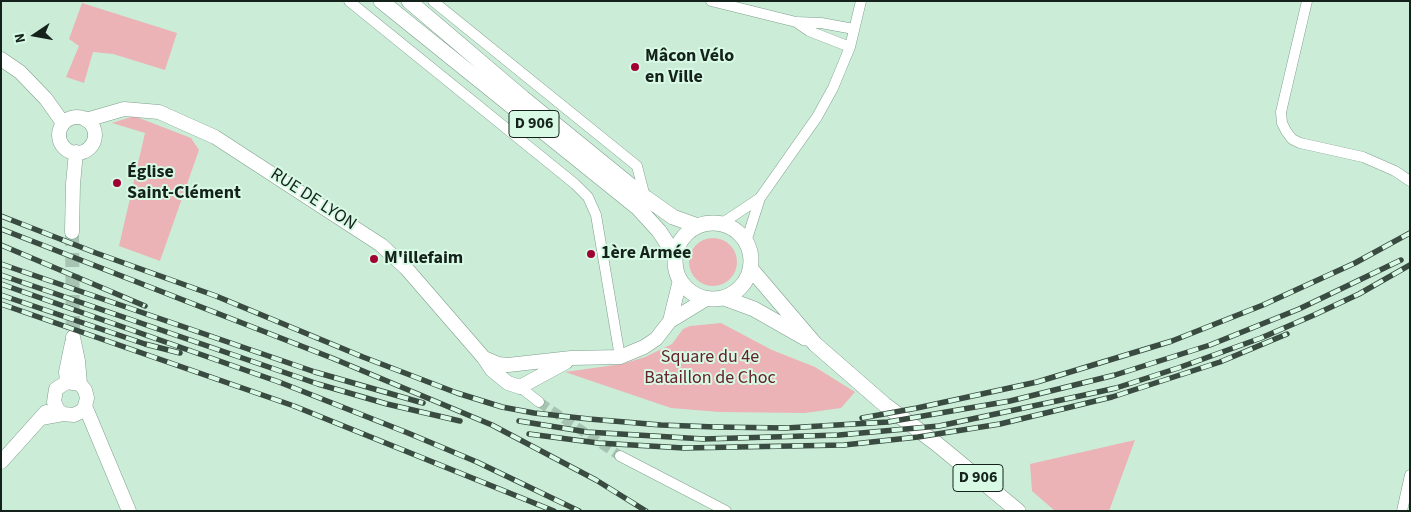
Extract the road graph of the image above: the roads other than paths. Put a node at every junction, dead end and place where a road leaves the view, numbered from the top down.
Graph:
1 (349, 1) edge
2 (381, 1) edge
3 (409, 1) edge
4 (433, 1) edge
5 (711, 1) edge
6 (861, 1) edge
7 (1308, 1) edge
8 (796, 22) junction
9 (854, 29) junction
10 (850, 47) junction
11 (1, 58) edge
12 (104, 115) junction
13 (86, 120) junction
14 (63, 123) junction
15 (94, 133) junction
16 (76, 152) junction
17 (1410, 181) edge
18 (646, 198) junction
19 (760, 198) junction
20 (721, 224) junction
21 (698, 226) junction
22 (72, 232) tunnel mouth
23 (746, 242) junction
24 (675, 258) junction
25 (751, 268) junction
26 (680, 280) junction
27 (724, 298) junction
28 (706, 299) junction
29 (670, 321) junction
30 (815, 344) junction
31 (620, 357) junction
32 (484, 358) junction
33 (572, 358) junction
34 (529, 363) junction
35 (520, 387) junction
36 (54, 402) junction
37 (539, 402) tunnel mouth
38 (86, 406) junction
39 (68, 414) junction
40 (41, 418) junction
41 (100, 440) junction
42 (620, 456) tunnel mouth
43 (1, 462) edge
44 (1410, 474) edge
45 (129, 511) edge
46 (726, 511) edge
47 (1018, 511) edge
48 (1402, 511) edge

1 - 31 street
2 - 24 main road, D 906
3 - 18 main road, D 906
4 - 18 street
5 - 8 street
6 - 9 street
7 - 17 street
8 - 9 street
8 - 10 street
9 - 10 street
10 - 19 street
11 - 14 main road
12 - 13 main road, RUE DE LYON
12 - 15 main road
12 - 32 main road, RUE DE LYON
13 - 14 main road
13 - 15 main road
14 - 16 main road
15 - 16 main road
16 - 22 main road
18 - 21 main road, D 906
19 - 20 street
19 - 23 street
20 - 21 main road
20 - 23 main road
21 - 24 main road
23 - 25 main road
24 - 26 main road
25 - 27 main road
25 - 30 main road, D 906
26 - 28 main road
26 - 29 main road
27 - 28 main road
27 - 30 main road, D 906
28 - 29 main road
29 - 31 main road
30 - 47 main road, D 906
31 - 33 main road
32 - 34 main road
32 - 35 main road, RUE DE LYON
33 - 34 main road
33 - 35 main road
34 - 35 main road
35 - 37 street, RUE DE LYON
36 - 38 main road
36 - 39 main road
36 - 40 main road
38 - 39 main road
38 - 41 main road
39 - 40 main road
39 - 41 main road
40 - 43 main road
41 - 45 main road
42 - 46 street
44 - 48 street

